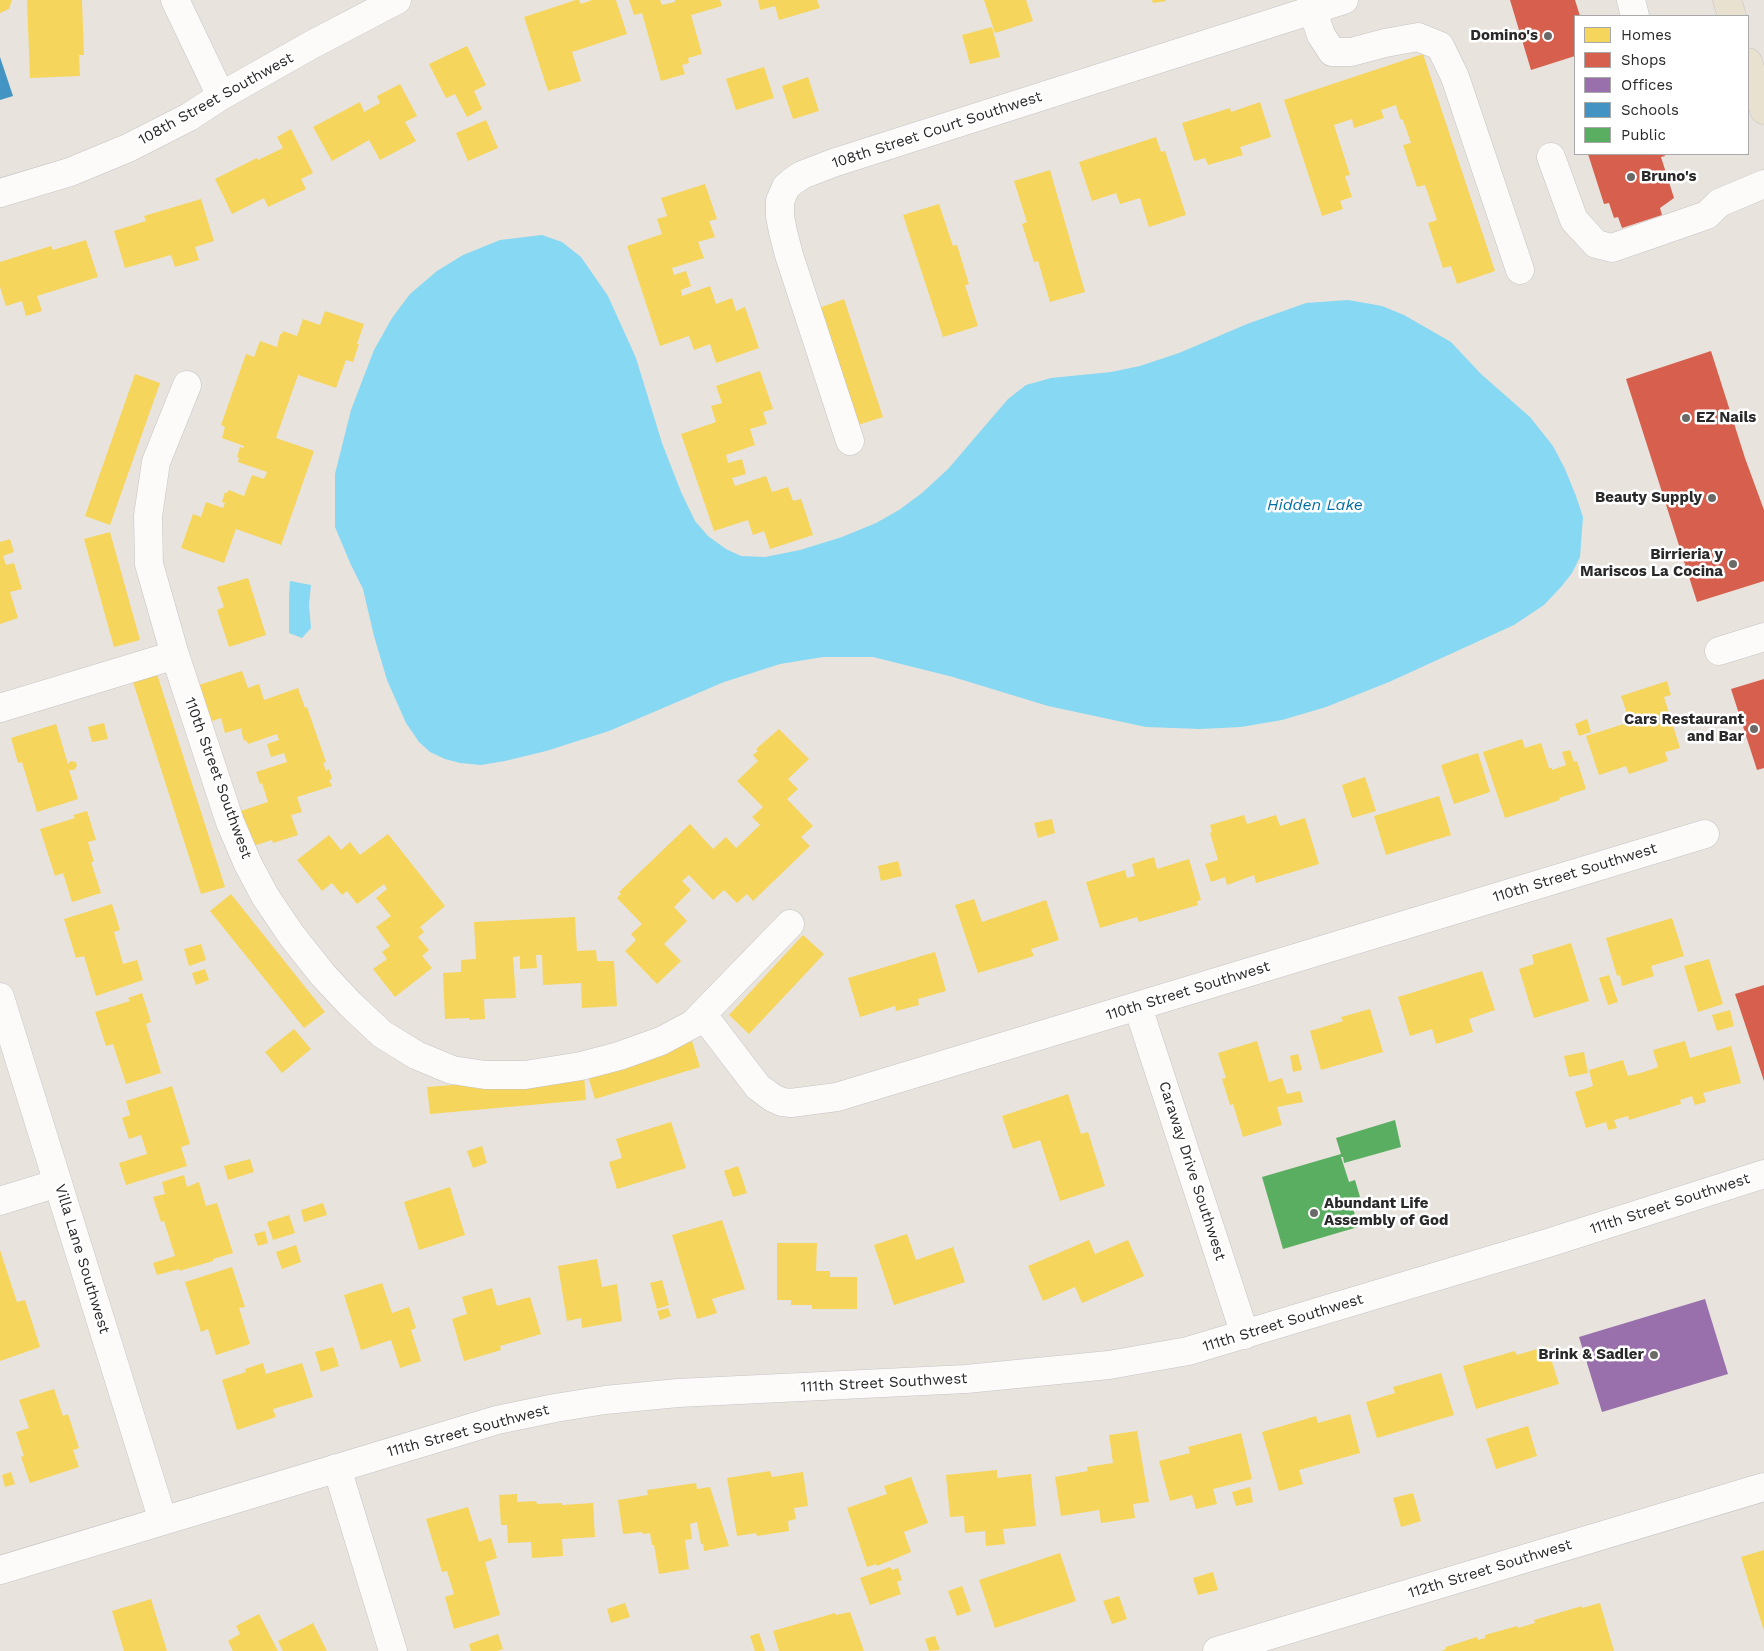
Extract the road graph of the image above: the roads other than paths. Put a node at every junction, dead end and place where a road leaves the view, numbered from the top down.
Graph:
1 (175, 0) edge
2 (397, 0) edge
3 (1344, 0) edge
4 (1632, 0) edge
5 (1313, 11) junction
6 (1635, 15) edge
7 (1749, 65) edge
8 (221, 96) junction
9 (1764, 110) edge
10 (1551, 157) dead end
11 (1764, 184) edge
12 (0, 194) edge
13 (1520, 270) dead end
14 (187, 385) dead end
15 (850, 441) dead end
16 (1764, 637) edge
17 (1719, 651) dead end
18 (175, 655) junction
19 (0, 708) edge
20 (1705, 834) dead end
21 (790, 924) dead end
22 (0, 997) edge
23 (1138, 1007) junction
24 (703, 1015) junction
25 (1764, 1174) edge
26 (58, 1183) junction
27 (0, 1201) edge
28 (1245, 1335) junction
29 (337, 1468) junction
30 (1764, 1487) edge
31 (163, 1520) junction
32 (0, 1570) edge
33 (393, 1651) edge
34 (1217, 1651) edge

1 - 8 street
2 - 8 street, 108th Street Southwest
3 - 5 street, 108th Street Court Southwest
4 - 6 street
5 - 13 street
5 - 15 street, 108th Street Court Southwest
7 - 9 main road
8 - 12 street, 108th Street Southwest
10 - 11 street
14 - 18 street, 110th Street Southwest
16 - 17 street
18 - 19 street
18 - 24 street, 110th Street Southwest
20 - 23 street, 110th Street Southwest
21 - 24 street, 110th Street Southwest
22 - 26 street, Villa Lane Southwest
23 - 24 street, 110th Street Southwest
23 - 28 street, Caraway Drive Southwest
25 - 28 street, 111th Street Southwest
26 - 27 street
26 - 31 street, Villa Lane Southwest
28 - 29 street, 111th Street Southwest
29 - 31 street, 111th Street Southwest
29 - 33 street
30 - 34 street, 112th Street Southwest
31 - 32 street, 111th Street Southwest

